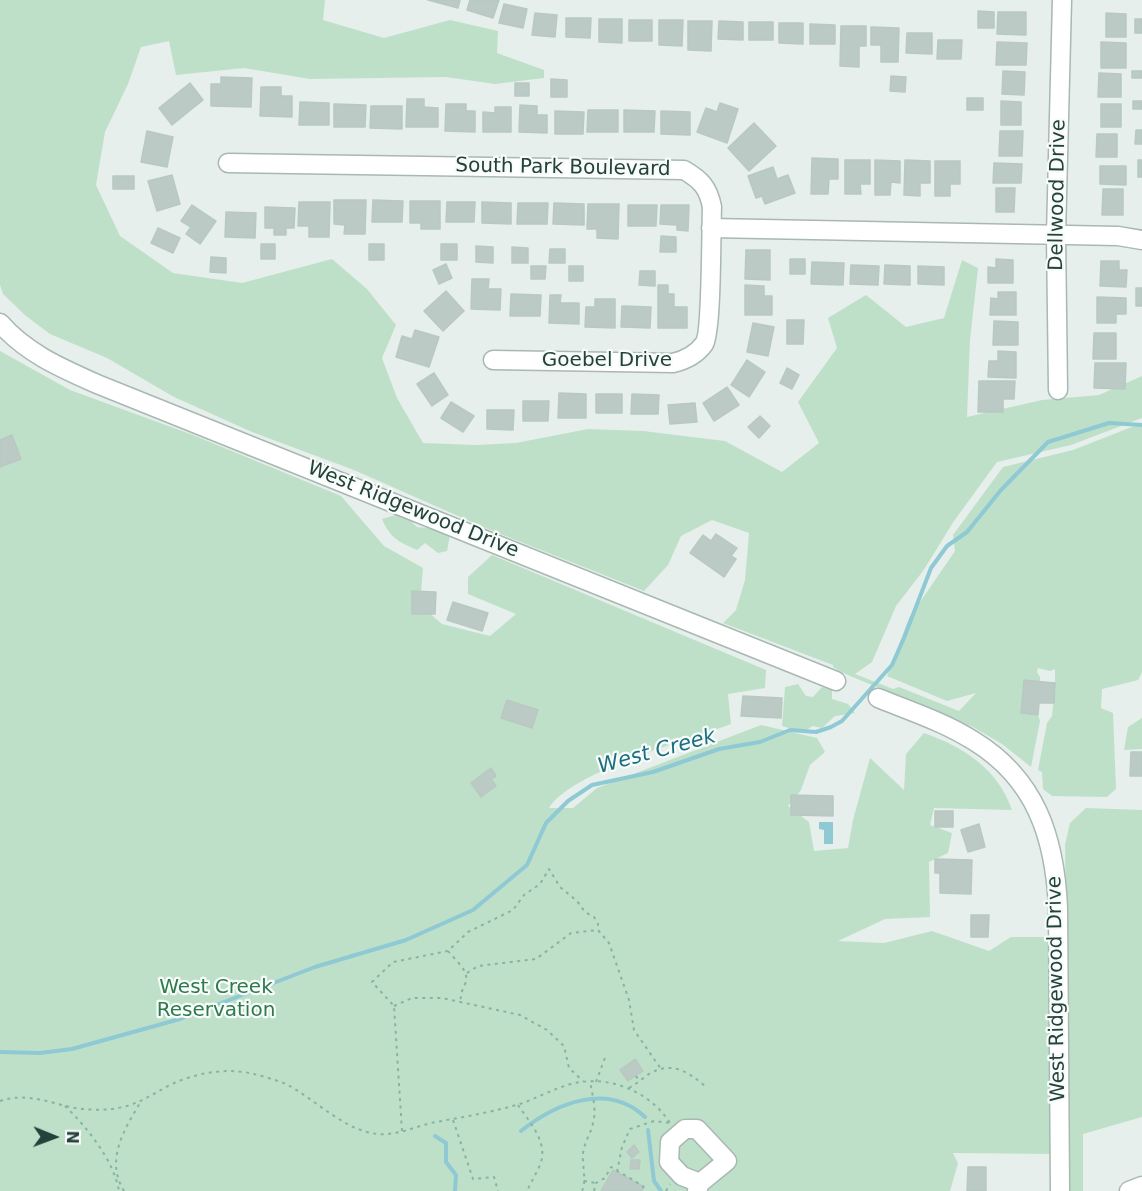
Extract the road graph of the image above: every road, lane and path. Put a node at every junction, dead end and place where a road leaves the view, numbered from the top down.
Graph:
1 (1062, 0) edge
2 (228, 163) dead end
3 (711, 228) junction
4 (1056, 235) junction
5 (1142, 240) edge
6 (0, 323) edge
7 (493, 360) dead end
8 (1058, 390) dead end
9 (836, 681) dead end
10 (878, 698) dead end
11 (598, 930) junction
12 (448, 951) junction
13 (467, 973) junction
14 (461, 1002) junction
15 (394, 1006) junction
16 (606, 1055) dead end
17 (661, 1068) junction
18 (636, 1076) dead end
19 (639, 1081) junction
20 (584, 1082) junction
21 (590, 1082) junction
22 (596, 1082) junction
23 (705, 1086) dead end
24 (629, 1088) junction
25 (0, 1101) edge
26 (140, 1102) junction
27 (518, 1104) junction
28 (65, 1106) junction
29 (453, 1120) junction
30 (673, 1130) junction
31 (402, 1131) junction
32 (617, 1171) junction
33 (117, 1179) junction
34 (584, 1181) junction
35 (596, 1183) junction
36 (1142, 1186) edge
37 (698, 1187) edge
38 (119, 1191) edge
39 (124, 1191) edge
40 (498, 1191) edge
41 (527, 1191) edge
42 (582, 1191) edge
43 (594, 1191) edge
44 (644, 1191) edge
45 (1060, 1191) edge
46 (1130, 1191) edge

1 - 4 street, Dellwood Drive
2 - 3 street, South Park Boulevard
3 - 4 street
3 - 7 street, Goebel Drive
4 - 5 street
4 - 8 street, Dellwood Drive
6 - 9 street, West Ridgewood Drive
10 - 45 street, West Ridgewood Drive
11 - 12 path
11 - 13 path
11 - 17 path
12 - 13 path
12 - 15 path
13 - 14 path
14 - 15 path
14 - 20 path
15 - 31 path
16 - 22 path
17 - 19 path
17 - 23 path
18 - 19 path
19 - 24 path
20 - 21 path
20 - 27 path
21 - 22 path
21 - 34 path
22 - 24 path
24 - 30 path
25 - 28 path
26 - 28 path
26 - 31 path
26 - 33 path
27 - 29 path
27 - 41 path
28 - 33 path
29 - 31 path
29 - 40 path
30 - 32 path
30 - 37 street
30 - 37 street
32 - 35 path
32 - 44 path
33 - 38 path
33 - 39 path
34 - 35 path
34 - 42 path
35 - 43 path
36 - 46 street

